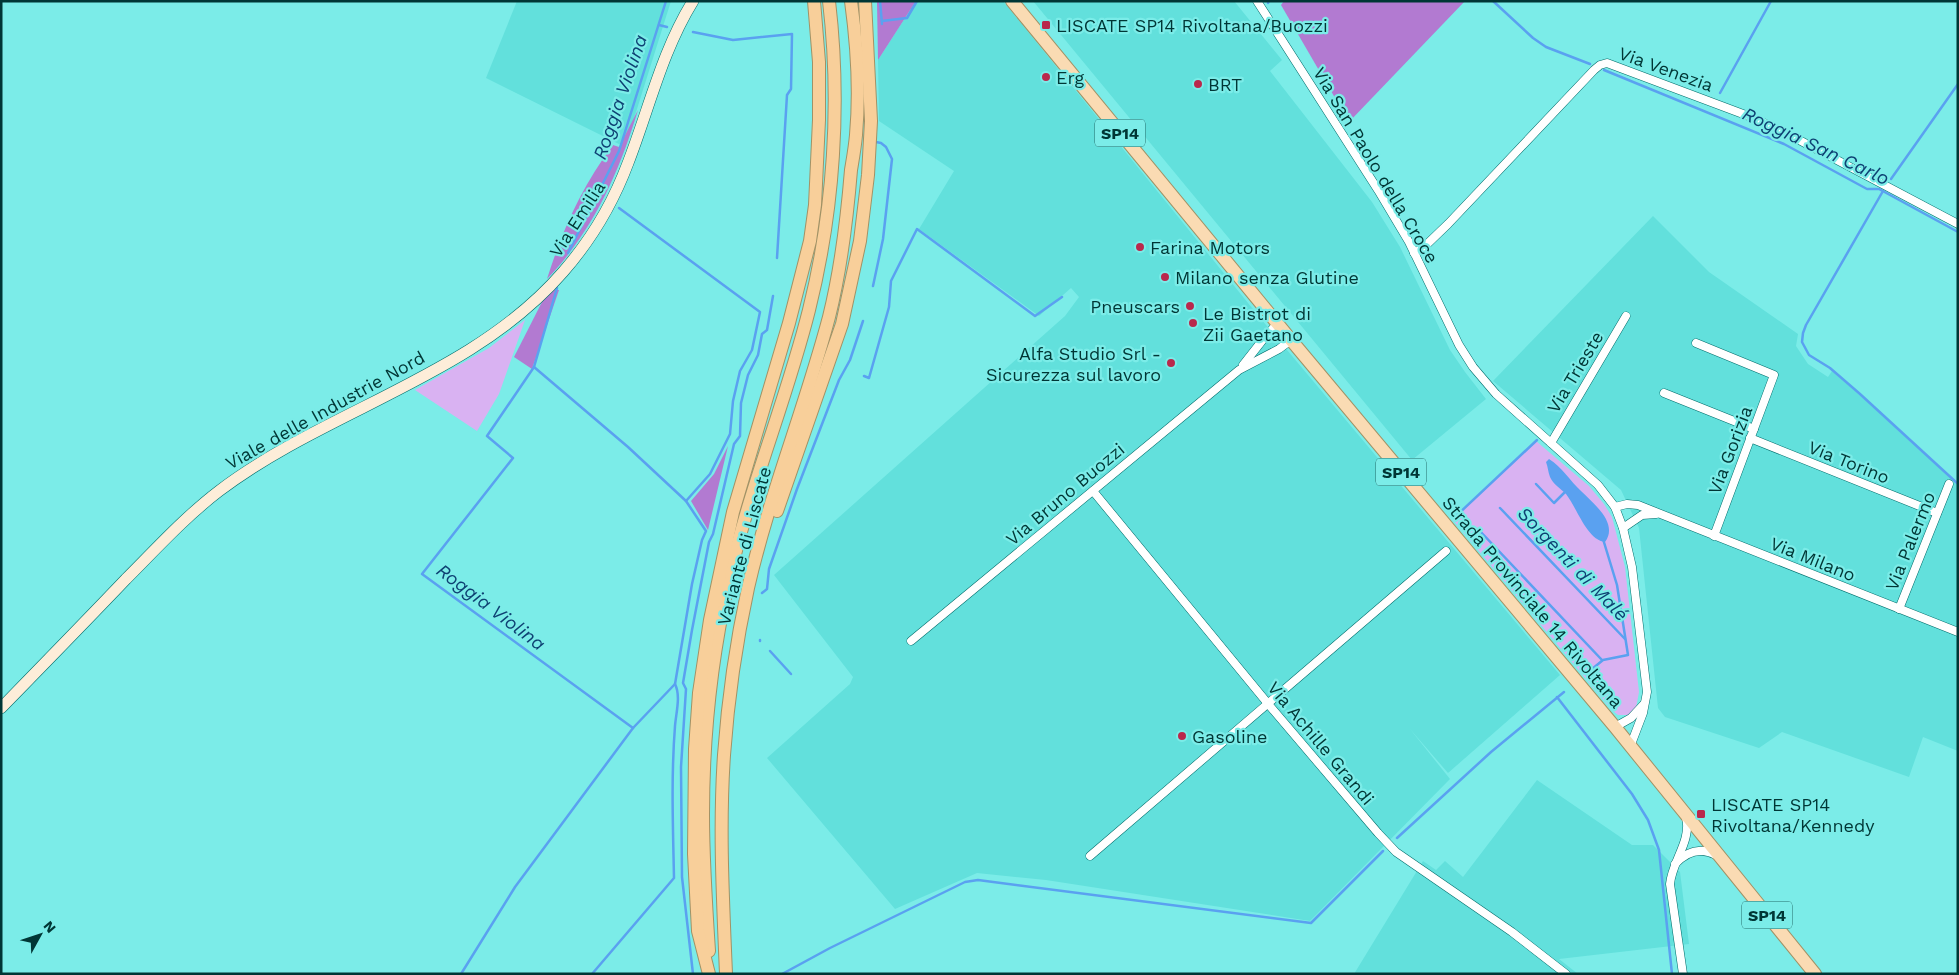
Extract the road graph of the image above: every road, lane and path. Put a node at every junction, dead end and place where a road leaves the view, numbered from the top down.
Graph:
1 (693, 1) edge
2 (808, 1) edge
3 (814, 1) edge
4 (829, 1) edge
5 (852, 1) edge
6 (865, 1) edge
7 (1012, 1) edge
8 (1257, 1) edge
9 (819, 78) junction
10 (1958, 224) edge
11 (1414, 253) junction
12 (551, 284) joint
13 (1626, 316) dead end
14 (1277, 324) junction
15 (1291, 340) junction
16 (1696, 343) dead end
17 (1239, 370) junction
18 (1664, 393) dead end
19 (1754, 429) junction
20 (1750, 438) junction
21 (1551, 443) junction
22 (1949, 484) dead end
23 (1093, 491) junction
24 (1615, 507) junction
25 (1938, 513) junction
26 (1658, 514) junction
27 (1624, 528) junction
28 (1714, 536) junction
29 (1446, 552) dead end
30 (1899, 609) junction
31 (1958, 632) edge
32 (911, 641) dead end
33 (1646, 702) junction
34 (1269, 704) junction
35 (1, 708) edge
36 (1615, 727) junction
37 (1630, 747) junction
38 (724, 763) junction
39 (1686, 815) junction
40 (1090, 856) dead end
41 (1719, 856) junction
42 (1674, 865) junction
43 (709, 974) edge
44 (726, 974) edge
45 (1566, 974) edge
46 (1683, 974) edge
47 (1815, 974) edge

1 - 12 main road, Via Emilia
2 - 9 highway
3 - 9 highway
4 - 43 highway, Variante di Liscate
5 - 38 highway, Variante di Liscate
6 - 38 highway
7 - 14 main road, Strada Provinciale 14 Rivoltana / SP14
8 - 11 street, Via San Paolo della Croce
9 - 43 highway
10 - 11 street, Via Venezia
11 - 21 street, Via San Paolo della Croce
12 - 35 main road, Viale delle Industrie Nord
13 - 21 street, Via Trieste
14 - 15 main road, Strada Provinciale 14 Rivoltana / SP14
14 - 17 street, Via Bruno Buozzi
15 - 17 street, Via Bruno Buozzi
15 - 36 main road, Strada Provinciale 14 Rivoltana / SP14
16 - 19 street, Via Gorizia
17 - 23 street, Via Bruno Buozzi
18 - 19 street
19 - 20 street, Via Gorizia
20 - 25 street, Via Torino
20 - 28 street, Via Gorizia
21 - 24 street, Via San Paolo della Croce
22 - 25 street, Via Palermo
23 - 32 street, Via Bruno Buozzi
23 - 34 street, Via Achille Grandi
24 - 26 street, Via Milano
24 - 27 street, Via San Paolo della Croce
25 - 30 street, Via Palermo
26 - 27 street
26 - 28 street, Via Milano
27 - 33 street, Via San Paolo della Croce
28 - 30 street, Via Milano
29 - 34 street
30 - 31 street, Via Milano
33 - 36 street
33 - 37 street, Via San Paolo della Croce
34 - 40 street
34 - 45 street, Via Achille Grandi
36 - 37 main road, Strada Provinciale 14 Rivoltana / SP14
37 - 39 main road, Strada Provinciale 14 Rivoltana / SP14
38 - 44 highway, Variante di Liscate
39 - 41 main road, Strada Provinciale 14 Rivoltana / SP14
39 - 42 street
41 - 42 street
41 - 47 main road, Strada Provinciale 14 Rivoltana / SP14
42 - 46 street

